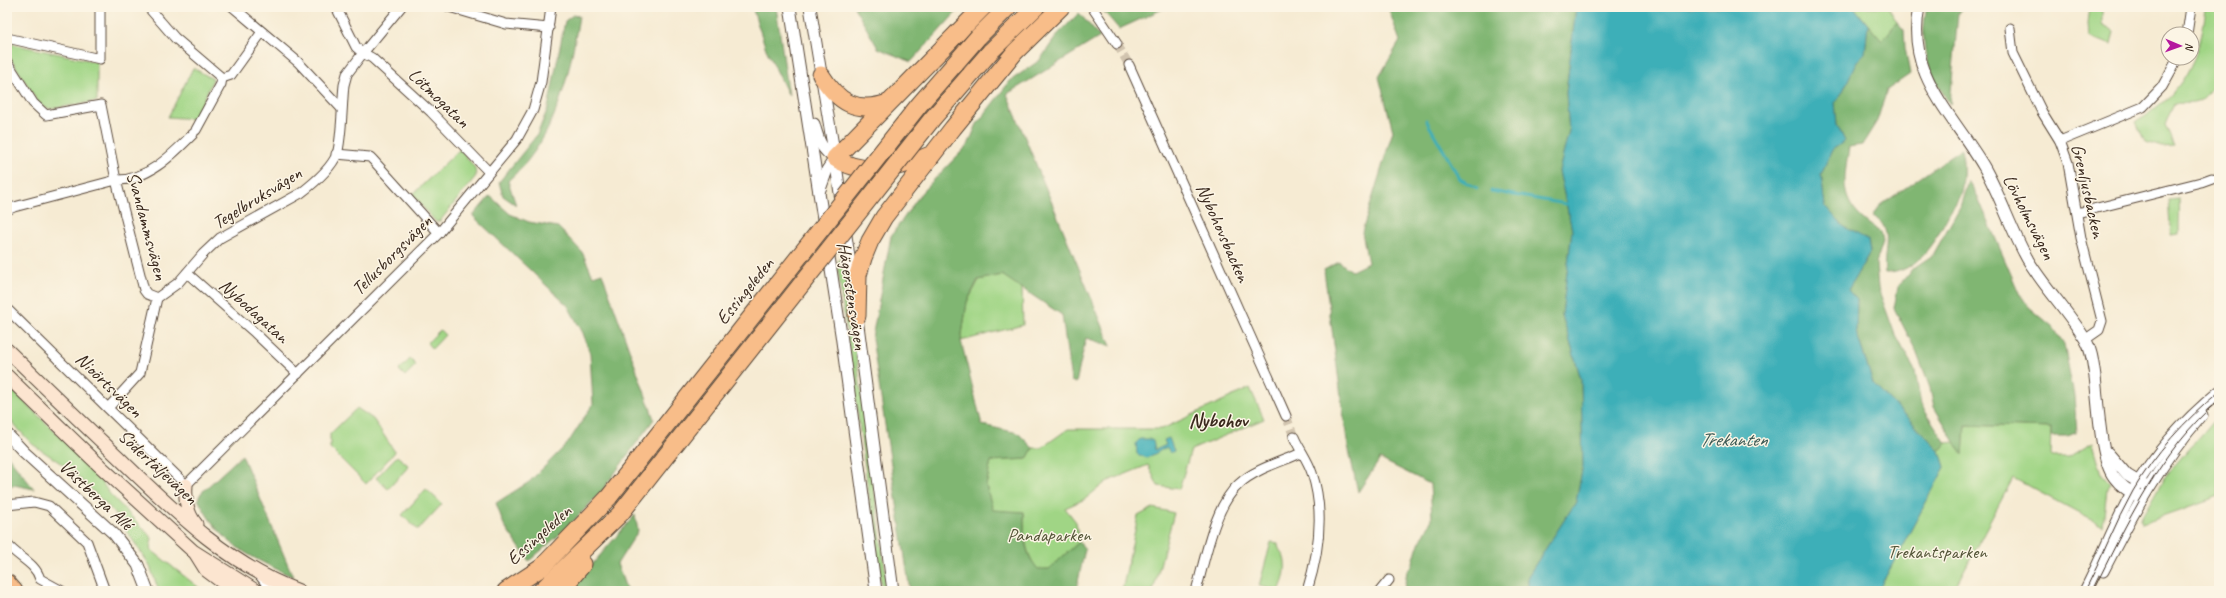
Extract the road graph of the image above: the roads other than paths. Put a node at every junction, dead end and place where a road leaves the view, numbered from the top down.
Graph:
1 (100, 7) edge
2 (148, 7) edge
3 (233, 7) edge
4 (336, 7) edge
5 (401, 7) edge
6 (449, 7) edge
7 (551, 7) edge
8 (790, 7) edge
9 (810, 7) edge
10 (983, 7) edge
11 (1008, 7) edge
12 (1036, 7) edge
13 (1061, 7) edge
14 (1092, 7) edge
15 (1919, 7) edge
16 (2191, 7) edge
17 (2188, 26) edge
18 (549, 28) junction
19 (2010, 28) dead end
20 (262, 32) junction
21 (7, 38) edge
22 (1117, 44) tunnel mouth
23 (363, 53) junction
24 (7, 62) edge
25 (1128, 65) tunnel mouth
26 (2174, 66) edge
27 (821, 75) junction
28 (222, 78) junction
29 (804, 97) junction
30 (888, 103) junction
31 (341, 108) junction
32 (2060, 141) junction
33 (336, 154) junction
34 (932, 154) junction
35 (841, 161) junction
36 (489, 172) junction
37 (2212, 178) dead end
38 (116, 180) junction
39 (818, 193) junction
40 (7, 210) edge
41 (2076, 213) junction
42 (439, 233) junction
43 (187, 273) junction
44 (157, 298) junction
45 (7, 309) edge
46 (857, 316) junction
47 (2086, 339) junction
48 (7, 350) edge
49 (298, 374) junction
50 (7, 376) edge
51 (2219, 392) edge
52 (2219, 400) edge
53 (108, 408) junction
54 (1286, 416) tunnel mouth
55 (7, 434) edge
56 (1294, 436) tunnel mouth
57 (2103, 446) junction
58 (1301, 453) junction
59 (2138, 483) junction
60 (186, 485) junction
61 (2148, 489) junction
62 (2132, 493) junction
63 (2142, 499) junction
64 (7, 505) edge
65 (620, 514) junction
66 (7, 544) edge
67 (217, 545) junction
68 (193, 551) junction
69 (541, 568) junction
70 (260, 574) junction
71 (1389, 580) dead end
72 (7, 583) edge
73 (14, 591) edge
74 (62, 591) edge
75 (105, 591) edge
76 (148, 591) edge
77 (234, 591) edge
78 (256, 591) edge
79 (273, 591) edge
80 (299, 591) edge
81 (506, 591) edge
82 (521, 591) edge
83 (541, 591) edge
84 (560, 591) edge
85 (876, 591) edge
86 (893, 591) edge
87 (1196, 591) edge
88 (1307, 591) edge
89 (1380, 591) edge
90 (2085, 591) edge
91 (2093, 591) edge

1 - 21 street
2 - 28 street
3 - 20 street
4 - 23 street
5 - 23 street, Tegelbruksvägen
6 - 18 street
7 - 18 street, Tellusborgsvägen
8 - 29 street, Hägerstensvägen
9 - 27 street, Hägerstensvägen
10 - 30 highway
11 - 69 highway, Essingeleden, bridge
12 - 65 highway, bridge
13 - 34 highway
14 - 22 street
15 - 47 street, Lövholmsvägen
16 - 17 street
18 - 36 street, Tellusborgsvägen
19 - 32 street, Grenljusbacken
20 - 28 street
20 - 31 street
23 - 31 street, Tegelbruksvägen
23 - 36 street, Lötmogatan
24 - 38 street, Svandammsvägen
25 - 54 street, Nybohovsbacken
26 - 32 street
27 - 30 highway
27 - 35 street, Hägerstensvägen
28 - 38 street
29 - 35 street
29 - 39 street, Hägerstensvägen
30 - 35 highway
31 - 33 street, Tegelbruksvägen
32 - 41 street, Grenljusbacken
33 - 42 street
33 - 43 street, Tegelbruksvägen
34 - 35 highway
34 - 46 highway
35 - 39 street
35 - 46 street, Hägerstensvägen
36 - 42 street, Tellusborgsvägen
37 - 41 street
38 - 40 street
38 - 44 street, Svandammsvägen
39 - 85 street, Hägerstensvägen
41 - 47 street, Grenljusbacken
42 - 49 street, Tellusborgsvägen
43 - 44 street, Tegelbruksvägen
43 - 49 street, Nybodagatan
44 - 53 street, Svandammsvägen
45 - 53 street, Nioörtsvägen
46 - 86 street, Hägerstensvägen
47 - 57 street, Lövholmsvägen
48 - 67 main road, Södertäljevägen
49 - 60 street, Tellusborgsvägen
50 - 68 main road, Södertäljevägen
51 - 59 street
52 - 61 street
53 - 60 street, Nioörtsvägen
55 - 76 street, Västberga Allé
56 - 58 street
57 - 59 street, Lövholmsvägen
57 - 62 street, Lövholmsvägen
58 - 87 street
58 - 88 street
59 - 61 street, Lövholmsvägen
59 - 62 street
60 - 67 main road
61 - 63 street
62 - 63 street, Lövholmsvägen
62 - 90 street
63 - 91 street
64 - 75 street
65 - 83 highway
65 - 84 highway
66 - 74 street
67 - 70 main road, Södertäljevägen
68 - 77 main road
68 - 78 main road, Södertäljevägen
69 - 81 highway, Essingeleden
69 - 82 highway
70 - 79 street
70 - 80 main road, Södertäljevägen
71 - 89 street
72 - 73 highway

